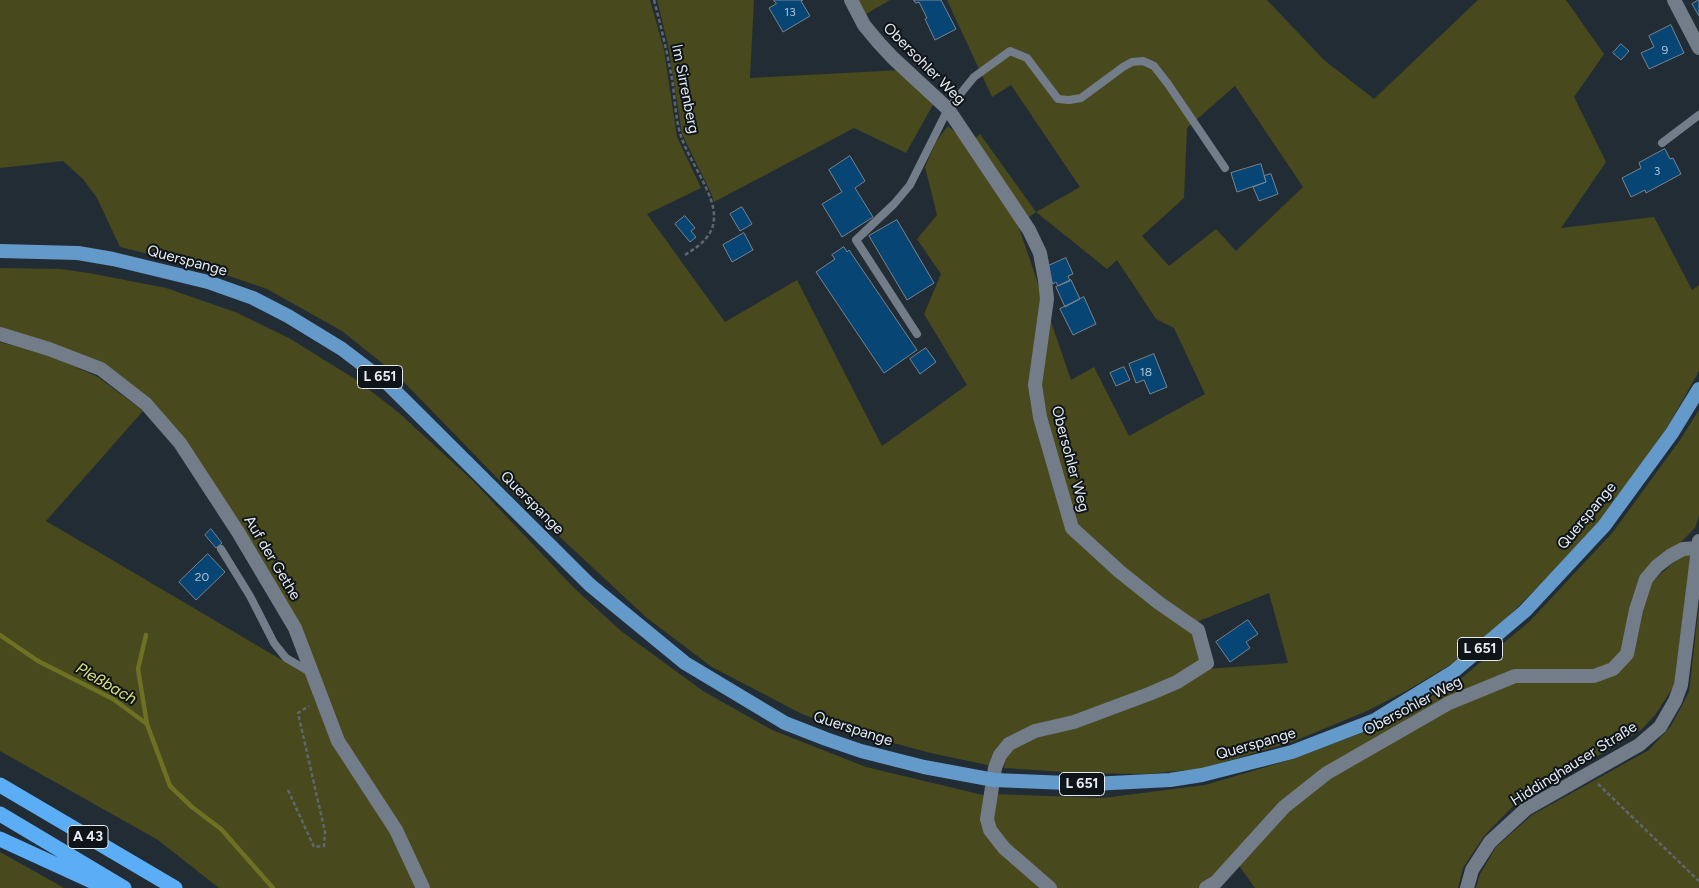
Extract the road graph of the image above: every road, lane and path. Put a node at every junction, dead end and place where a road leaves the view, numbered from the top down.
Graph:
1 (654, 0) edge
2 (851, 0) edge
3 (1674, 0) edge
4 (1699, 48) edge
5 (948, 109) junction
6 (1699, 115) edge
7 (1662, 143) dead end
8 (1225, 168) dead end
9 (0, 251) edge
10 (685, 255) dead end
11 (0, 334) edge
12 (917, 334) dead end
13 (1699, 389) edge
14 (1698, 544) edge
15 (221, 549) dead end
16 (312, 673) junction
17 (321, 698) junction
18 (1588, 774) junction
19 (994, 780) junction
20 (0, 785) edge
21 (288, 790) dead end
22 (0, 814) edge
23 (0, 839) edge
24 (1699, 881) edge
25 (107, 888) edge
26 (124, 888) edge
27 (175, 888) edge
28 (423, 888) edge
29 (1050, 888) edge
30 (1206, 888) edge
31 (1467, 888) edge

1 - 10 path, Im Sirrenberg
2 - 5 street, Obersohler Weg
3 - 4 street
5 - 8 lane
5 - 12 lane
5 - 19 street, Obersohler Weg
6 - 7 lane
9 - 19 main road, Querspange / L 651
11 - 16 street, Auf der Gethe
13 - 19 main road, Querspange / L 651
14 - 18 street, Hiddinghauser Straße
14 - 30 street, Obersohler Weg
15 - 16 lane
16 - 17 street, Auf der Gethe
17 - 21 path
17 - 28 street, Auf der Gethe
18 - 24 path
18 - 31 street, Hiddinghauser Straße
19 - 29 street, Obersohler Weg
20 - 27 highway, A 43
22 - 26 highway, A 43
23 - 25 highway

